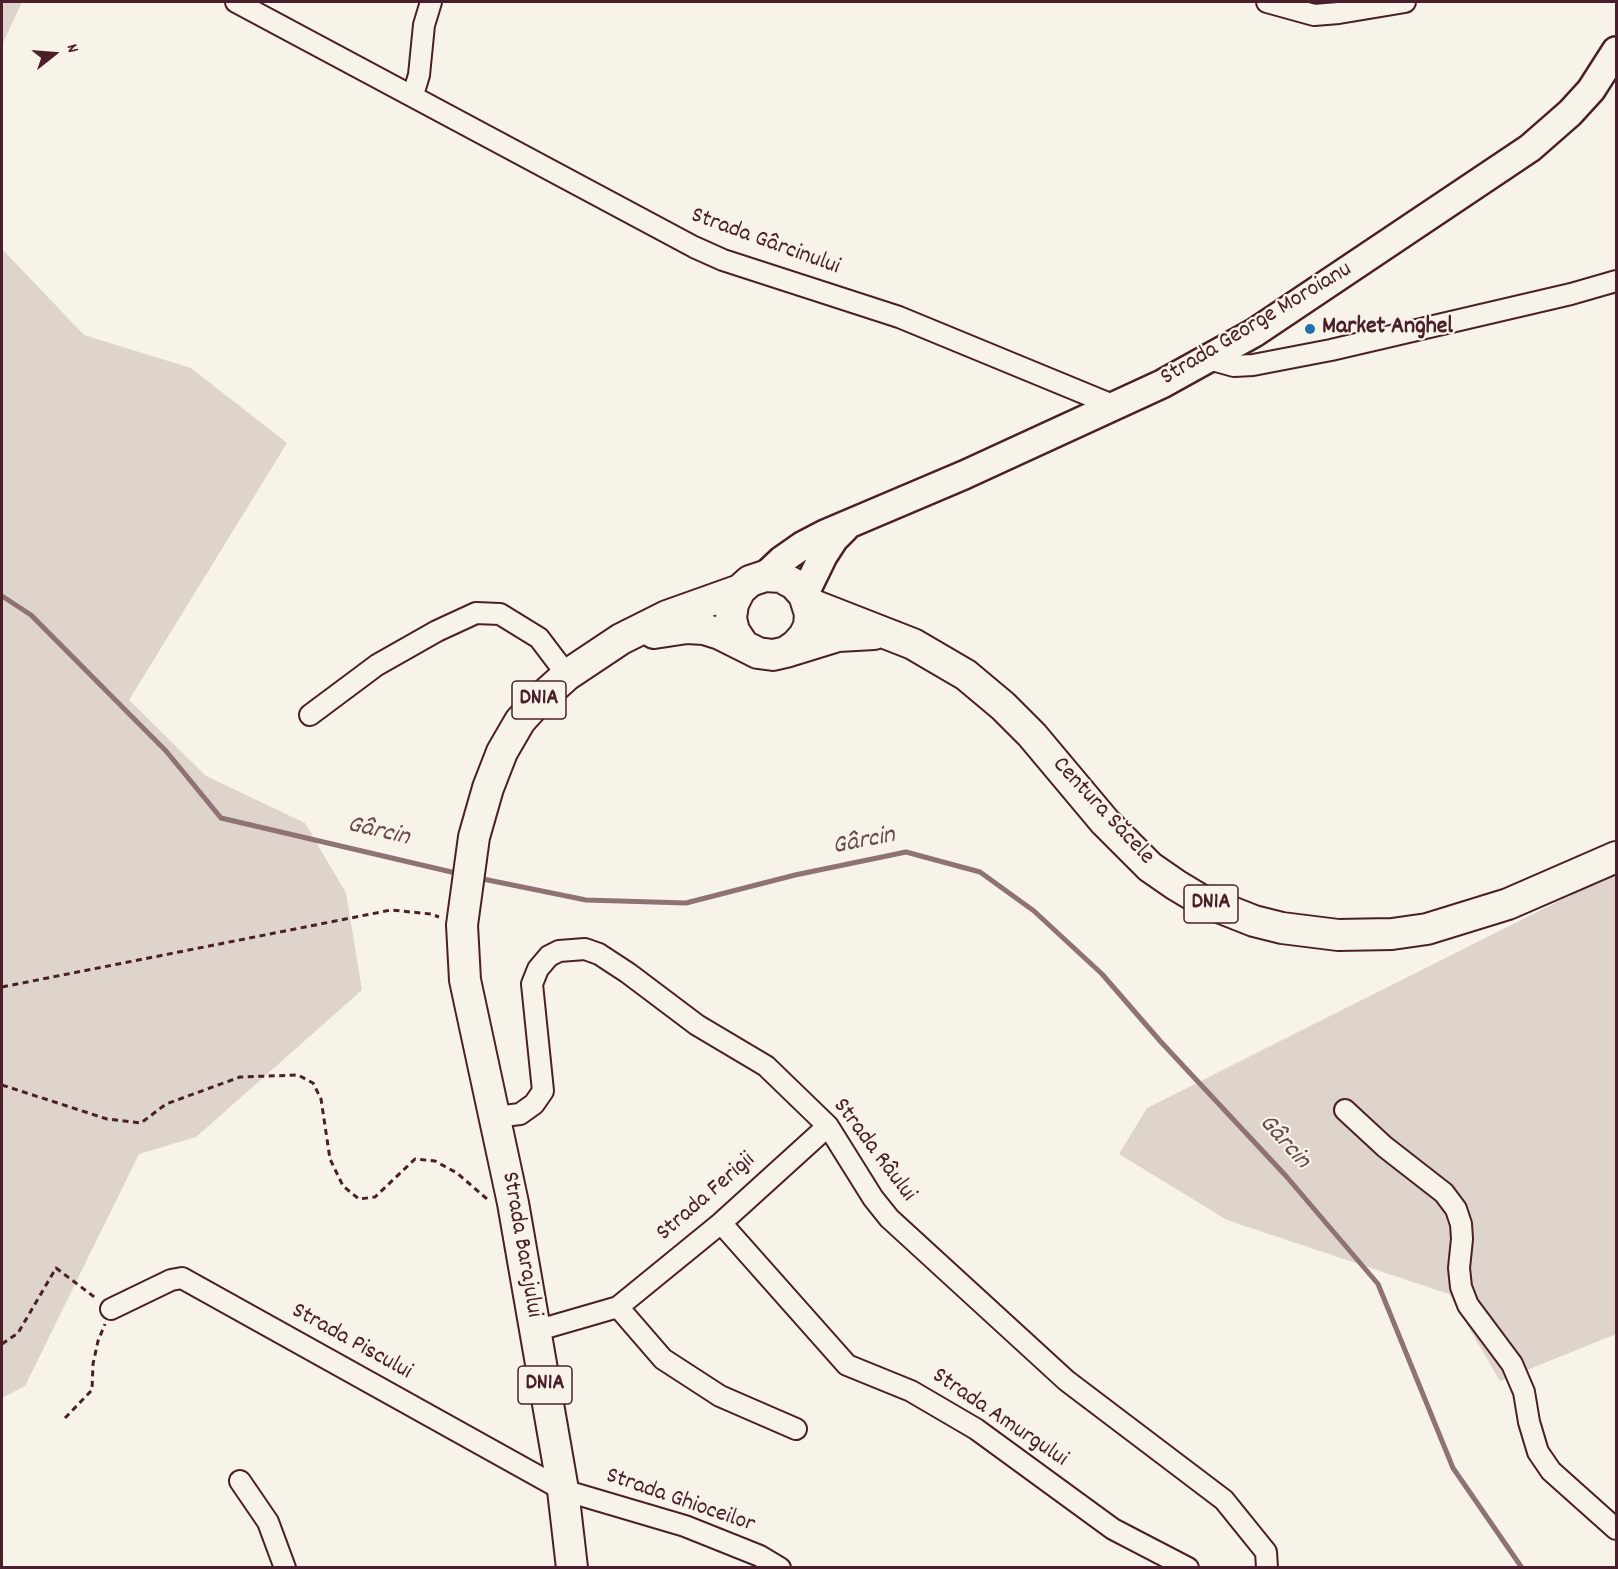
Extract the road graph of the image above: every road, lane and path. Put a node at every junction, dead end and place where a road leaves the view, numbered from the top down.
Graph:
1 (236, 2) edge
2 (431, 2) edge
3 (1267, 2) edge
4 (1405, 2) edge
5 (1617, 51) edge
6 (413, 95) junction
7 (1617, 281) edge
8 (1209, 359) junction
9 (1115, 406) junction
10 (848, 525) junction
11 (753, 583) junction
12 (806, 599) junction
13 (890, 634) junction
14 (621, 639) junction
15 (744, 646) junction
16 (786, 652) junction
17 (567, 675) junction
18 (310, 716) dead end
19 (1617, 857) edge
20 (462, 925) junction
21 (2, 987) edge
22 (2, 1085) edge
23 (1345, 1110) dead end
24 (496, 1117) junction
25 (828, 1126) junction
26 (513, 1203) junction
27 (721, 1223) junction
28 (618, 1307) junction
29 (111, 1309) junction
30 (535, 1331) junction
31 (2, 1344) edge
32 (65, 1418) dead end
33 (796, 1429) dead end
34 (240, 1481) dead end
35 (563, 1490) junction
36 (1617, 1529) edge
37 (285, 1568) edge
38 (572, 1568) edge
39 (780, 1568) edge
40 (1188, 1568) edge
41 (1267, 1568) edge

1 - 6 street, Strada Gârcinului
2 - 6 street
3 - 4 street
5 - 8 main road, Strada George Moroianu
6 - 9 street, Strada Gârcinului
7 - 8 street
8 - 9 main road, Strada George Moroianu
9 - 10 main road, Strada George Moroianu
10 - 11 main road, Strada George Moroianu
10 - 12 main road, Strada George Moroianu
11 - 12 main road, DN1A
11 - 14 main road, Strada George Moroianu / DN1A
11 - 15 main road
12 - 13 main road, Centura Săcele / DN1A
12 - 16 main road
13 - 16 main road, Centura Săcele / DN1A
13 - 19 main road, Centura Săcele / DN1A
14 - 15 main road, Strada George Moroianu / DN1A
14 - 17 main road, Strada George Moroianu / DN1A
15 - 16 main road, DN1A
17 - 18 street
17 - 20 main road, Strada George Moroianu / DN1A
20 - 21 path
20 - 24 main road, Strada Barajului / DN1A
22 - 26 path
23 - 36 street
24 - 25 street, Strada Râului
24 - 26 main road, Strada Barajului / DN1A
25 - 27 street, Strada Ferigii
25 - 41 street, Strada Râului
26 - 30 main road, Strada Barajului / DN1A
27 - 28 street, Strada Ferigii
27 - 40 street, Strada Amurgului
28 - 30 street, Strada Ferigii
28 - 33 street
29 - 31 path
29 - 32 path
29 - 35 street, Strada Piscului
30 - 35 main road, Strada Barajului / DN1A
34 - 37 street
35 - 38 main road, Strada Barajului / DN1A
35 - 39 street, Strada Ghioceilor

